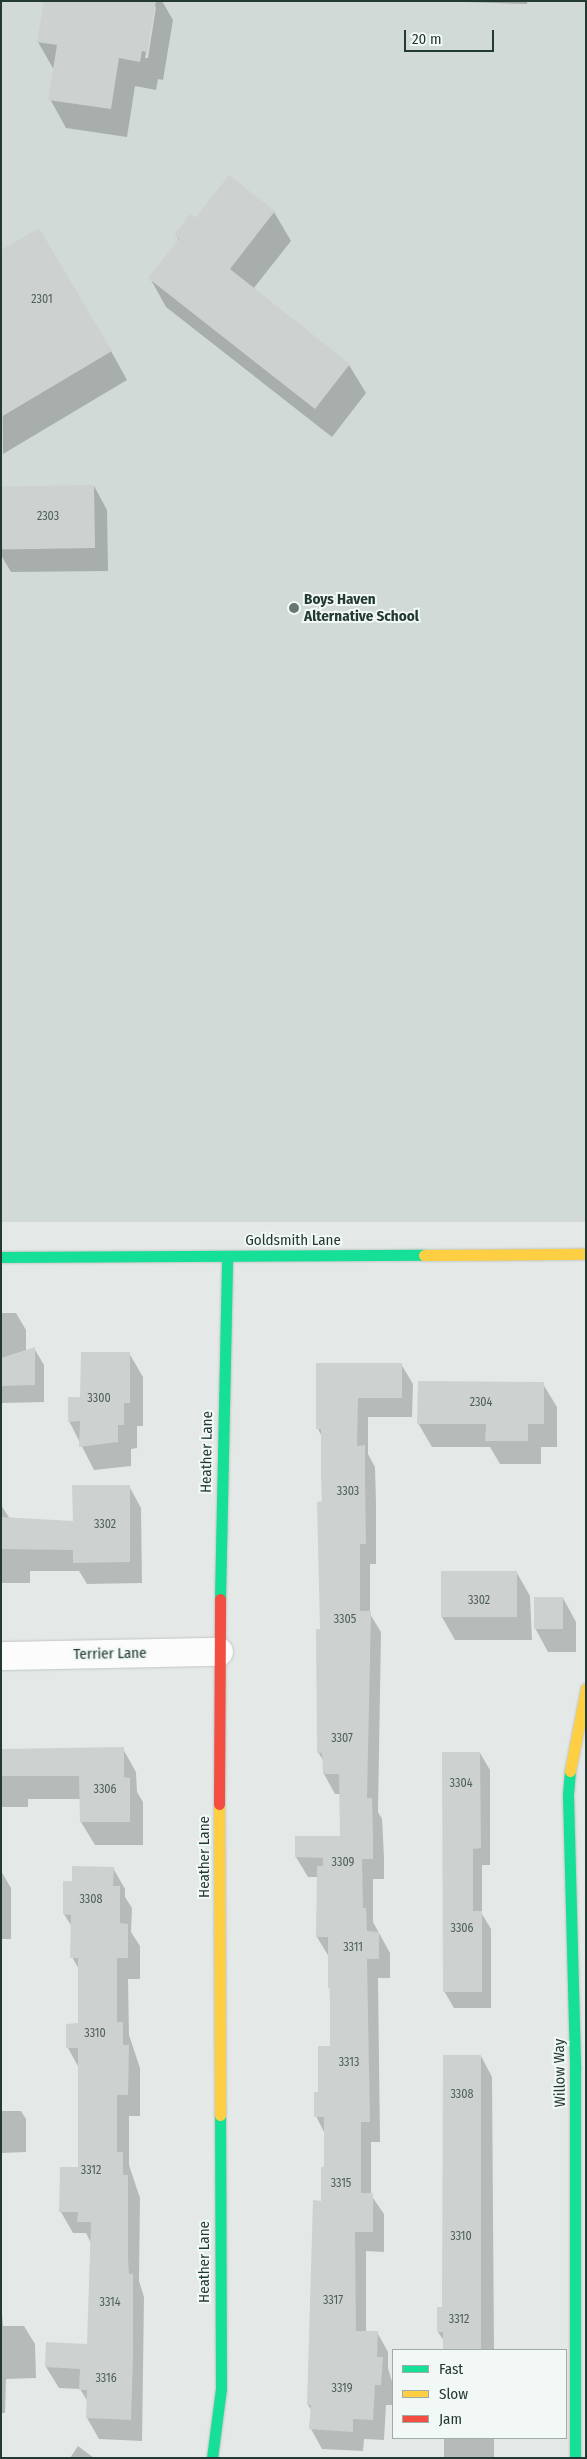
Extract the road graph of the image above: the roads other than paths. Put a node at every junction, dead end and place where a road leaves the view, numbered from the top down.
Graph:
1 (586, 1254) edge
2 (227, 1256) junction
3 (1, 1257) edge
4 (219, 1652) junction
5 (1, 1656) edge
6 (586, 1689) edge
7 (212, 2458) edge
8 (575, 2458) edge

1 - 2 street, Goldsmith Lane
2 - 3 street, Goldsmith Lane
2 - 4 street, Heather Lane
4 - 5 street, Terrier Lane
4 - 7 street, Heather Lane
6 - 8 street, Willow Way

